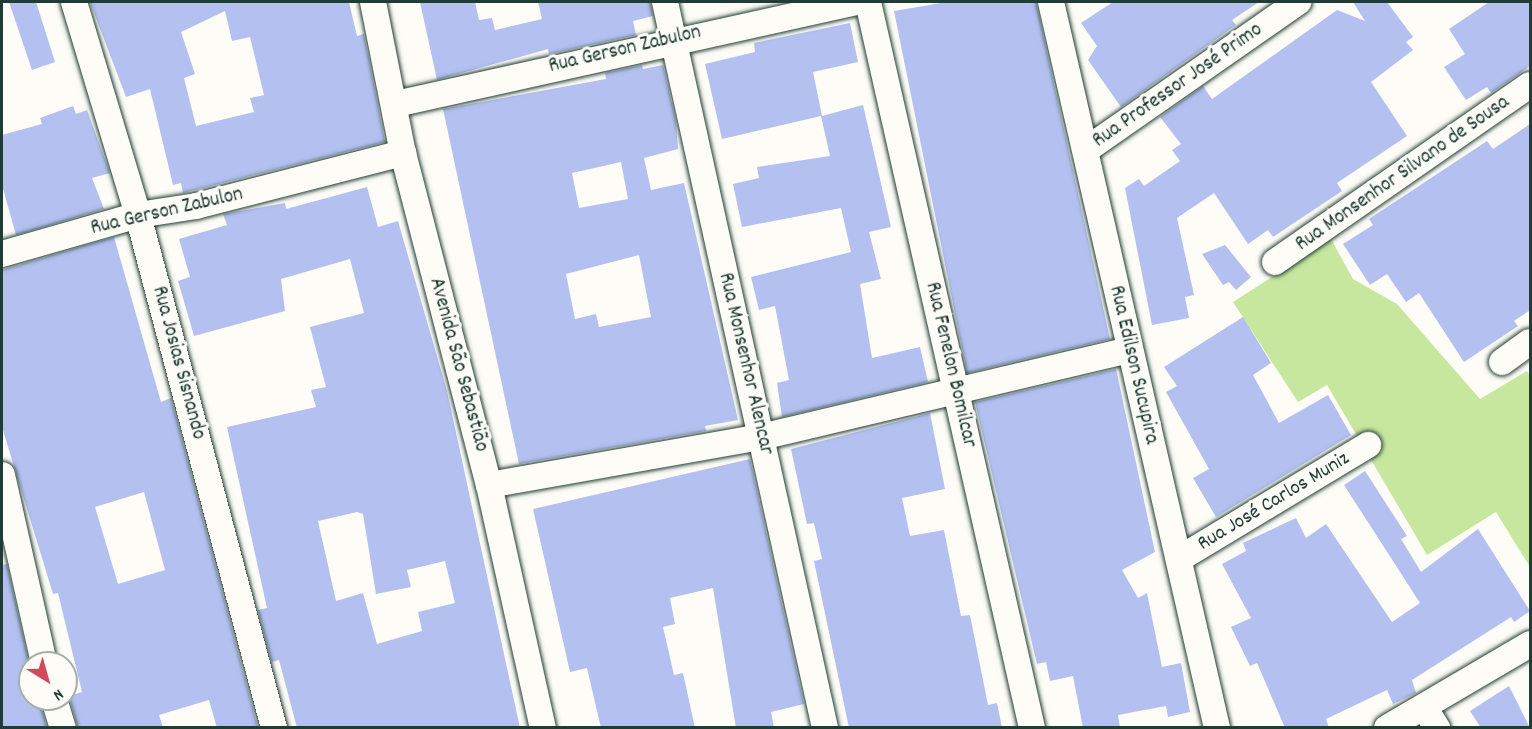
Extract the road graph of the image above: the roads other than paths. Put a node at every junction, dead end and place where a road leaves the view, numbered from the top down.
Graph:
1 (74, 2) edge
2 (373, 2) edge
3 (665, 2) edge
4 (855, 2) edge
5 (868, 2) edge
6 (1051, 2) edge
7 (1298, 2) edge
8 (673, 39) junction
9 (1530, 85) edge
10 (396, 104) junction
11 (1086, 150) junction
12 (403, 153) junction
13 (138, 215) junction
14 (2, 254) edge
15 (1275, 262) dead end
16 (1530, 342) edge
17 (1129, 350) junction
18 (1502, 362) dead end
19 (955, 389) junction
20 (761, 437) junction
21 (1368, 445) dead end
22 (2, 475) edge
23 (489, 484) junction
24 (1179, 559) junction
25 (1530, 644) edge
26 (41, 651) edge
27 (58, 711) edge
28 (1430, 717) edge
29 (63, 728) edge
30 (274, 728) edge
31 (543, 728) edge
32 (825, 728) edge
33 (1032, 728) edge
34 (1217, 728) edge
35 (1387, 728) edge

1 - 13 street, Rua Josias Sisnando
2 - 10 street, Avenida São Sebastião
3 - 8 street, Rua Monsenhor Alencar
4 - 8 street, Rua Gerson Zabulon
5 - 19 street, Rua Fenelon Bomilcar
6 - 11 street, Rua Edilson Sucupira
7 - 11 street, Rua Professor José Primo
8 - 10 street, Rua Gerson Zabulon
8 - 20 street, Rua Monsenhor Alencar
9 - 15 street, Rua Monsenhor Silvano de Sousa
10 - 12 street, Avenida São Sebastião
11 - 17 street, Rua Edilson Sucupira
12 - 13 street, Rua Gerson Zabulon
12 - 23 street, Avenida São Sebastião
13 - 14 street, Rua Gerson Zabulon
13 - 30 street, Rua Josias Sisnando
16 - 18 street
17 - 19 street
17 - 24 street, Rua Edilson Sucupira
19 - 20 street
19 - 33 street, Rua Fenelon Bomilcar
20 - 23 street
20 - 32 street, Rua Monsenhor Alencar
21 - 24 street, Rua José Carlos Muniz
22 - 26 street
23 - 31 street, Avenida São Sebastião
24 - 34 street, Rua Edilson Sucupira
25 - 28 street
27 - 29 street
28 - 35 street

